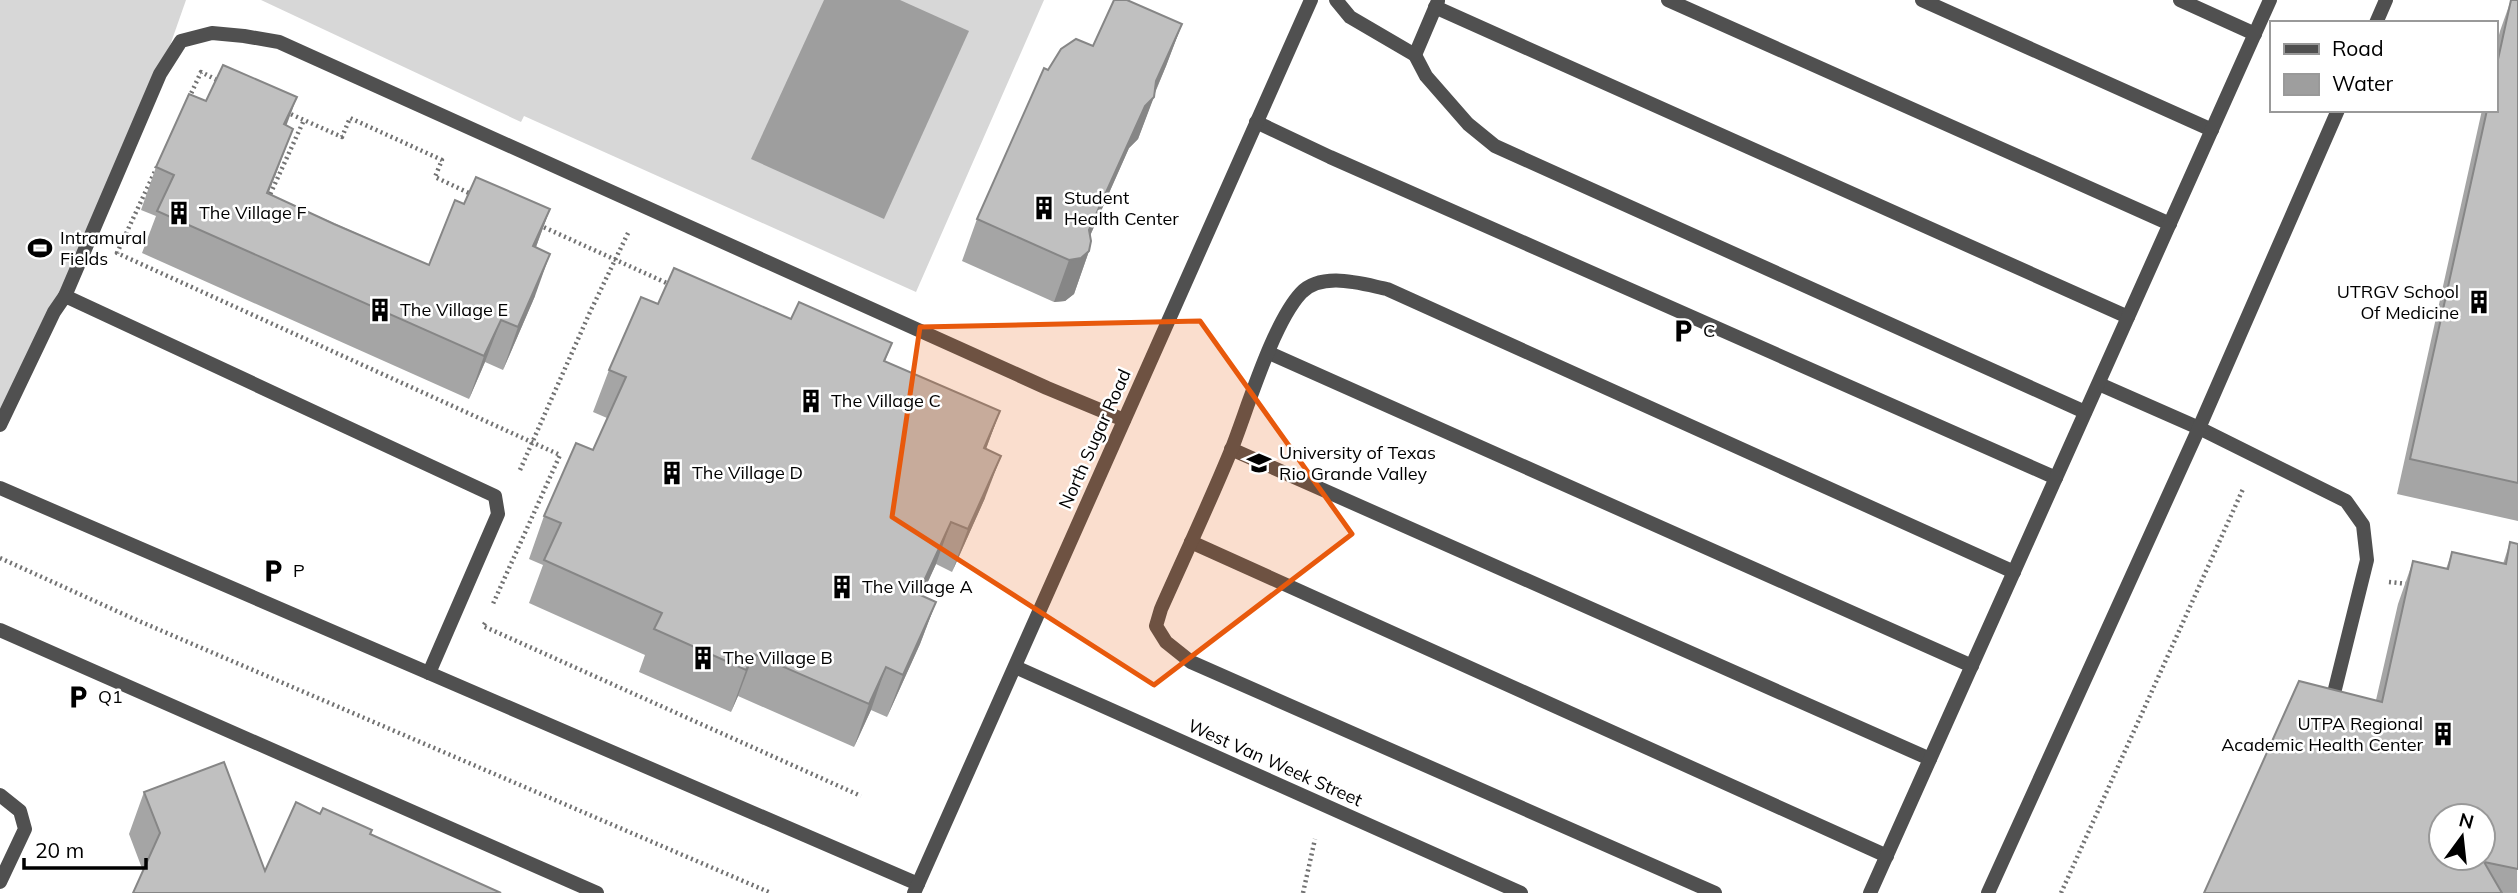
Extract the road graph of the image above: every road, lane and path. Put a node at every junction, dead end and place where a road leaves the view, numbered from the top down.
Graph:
1 (1311, 0) edge
2 (1336, 0) edge
3 (1668, 0) edge
4 (1922, 0) edge
5 (2179, 0) edge
6 (2270, 0) edge
7 (2386, 0) edge
8 (1437, 4) edge
9 (2377, 21) edge
10 (2255, 34) junction
11 (1415, 55) junction
12 (223, 83) edge
13 (184, 108) edge
14 (281, 109) edge
15 (2337, 112) edge
16 (304, 120) junction
17 (1256, 122) junction
18 (2212, 130) junction
19 (162, 157) edge
20 (483, 199) edge
21 (267, 201) edge
22 (642, 205) junction
23 (531, 221) edge
24 (2170, 225) junction
25 (616, 260) junction
26 (675, 287) edge
27 (65, 296) junction
28 (2128, 317) junction
29 (1269, 353) junction
30 (2099, 384) junction
31 (2085, 412) junction
32 (1124, 420) junction
33 (0, 425) edge
34 (2199, 428) junction
35 (533, 442) junction
36 (1231, 449) junction
37 (520, 470) dead end
38 (2056, 478) junction
39 (0, 488) edge
40 (2243, 489) dead end
41 (1191, 542) junction
42 (0, 558) edge
43 (2014, 572) junction
44 (2389, 582) dead end
45 (2413, 585) edge
46 (0, 630) edge
47 (1972, 666) junction
48 (1015, 667) junction
49 (429, 673) junction
50 (2336, 689) edge
51 (1930, 759) junction
52 (0, 795) edge
53 (861, 796) dead end
54 (1315, 839) dead end
55 (1887, 856) junction
56 (0, 882) edge
57 (916, 889) edge
58 (597, 893) edge
59 (771, 893) edge
60 (1303, 893) edge
61 (1521, 893) edge
62 (1714, 893) edge
63 (1870, 893) edge
64 (1988, 893) edge
65 (2061, 893) edge

1 - 17 street, North Sugar Road
2 - 11 street
3 - 24 street
4 - 18 street
5 - 10 street
6 - 10 street
7 - 9 street
8 - 11 street
8 - 28 street
10 - 18 street
11 - 31 street
12 - 13 path
14 - 16 path
15 - 34 street
16 - 20 path
16 - 21 path
17 - 32 street, North Sugar Road
17 - 38 street
18 - 24 street
19 - 35 path
22 - 25 path
22 - 27 street
22 - 32 street
23 - 25 path
24 - 28 street
25 - 26 path
25 - 35 path
27 - 33 street
27 - 49 street
28 - 30 street
29 - 36 street
29 - 43 street
29 - 47 street
30 - 31 street
30 - 34 street
31 - 38 street
32 - 48 street, North Sugar Road
34 - 50 street
34 - 64 street
35 - 37 path
35 - 53 path
36 - 41 street
36 - 51 street
38 - 43 street
39 - 49 street
40 - 65 path
41 - 55 street
41 - 62 street
42 - 59 path
43 - 47 street
44 - 45 path
46 - 58 street
47 - 51 street
48 - 57 street, North Sugar Road
48 - 61 street, West Van Week Street
49 - 57 street
51 - 55 street
52 - 56 street
54 - 60 path
55 - 63 street

